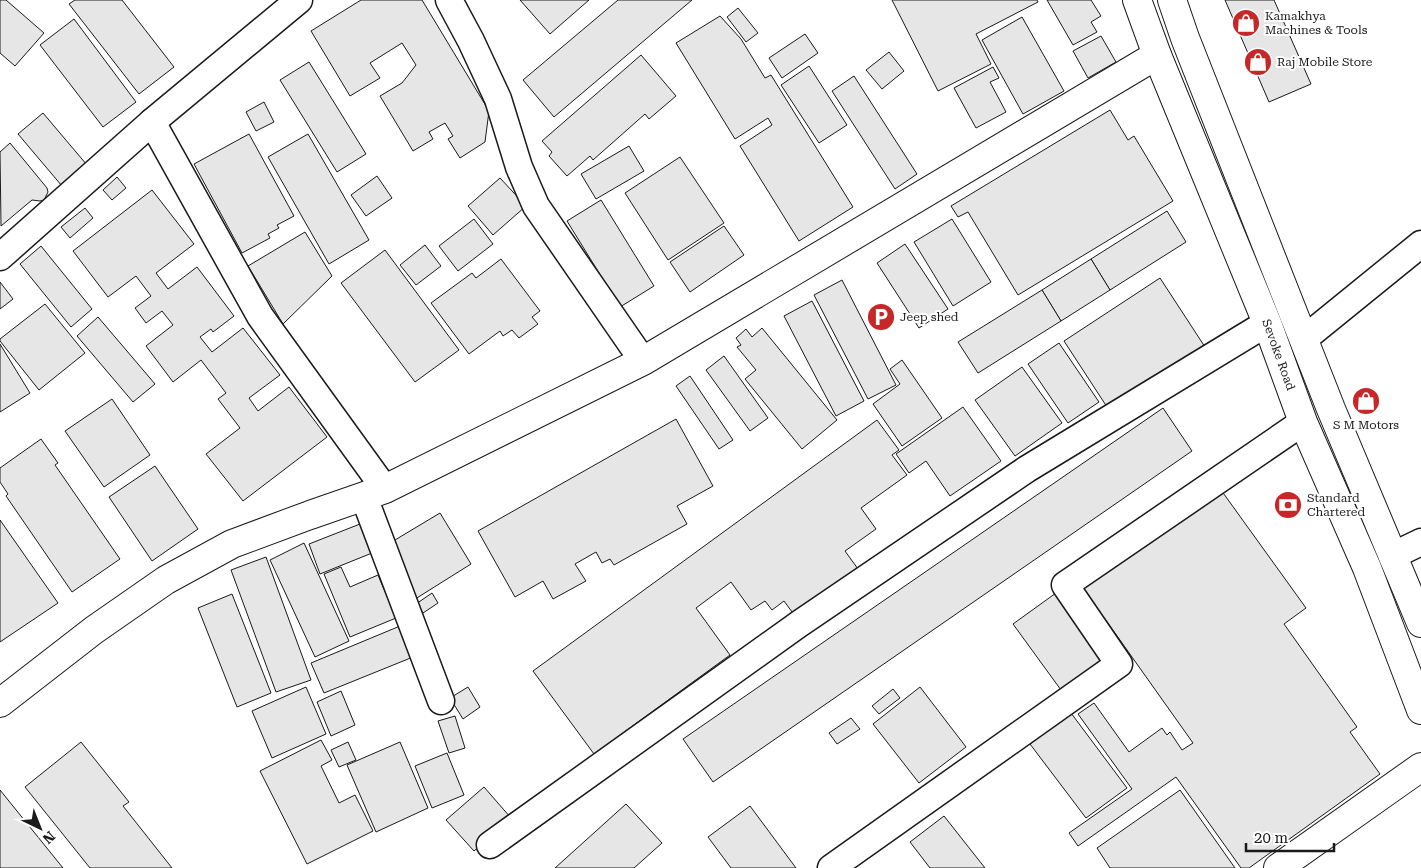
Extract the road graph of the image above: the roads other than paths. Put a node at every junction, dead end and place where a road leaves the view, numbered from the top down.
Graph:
1 (299, 0) edge
2 (449, 0) edge
3 (1137, 0) edge
4 (1172, 0) edge
5 (1185, 38) junction
6 (1157, 55) junction
7 (152, 122) junction
8 (1421, 244) edge
9 (0, 257) edge
10 (1267, 323) junction
11 (1304, 339) junction
12 (643, 361) junction
13 (1302, 422) junction
14 (375, 493) junction
15 (1421, 542) edge
16 (1392, 556) junction
17 (1421, 623) edge
18 (441, 701) dead end
19 (0, 703) edge
20 (1421, 710) edge
21 (1421, 767) edge
22 (490, 845) dead end
23 (831, 868) edge
24 (1278, 868) edge

1 - 7 street
2 - 12 street
3 - 6 main road, Sevoke Road
4 - 5 main road
5 - 6 main road
5 - 11 main road
6 - 10 main road, Sevoke Road
6 - 12 main road
7 - 9 street
7 - 14 street
8 - 11 street
10 - 13 main road, Sevoke Road
10 - 22 street
11 - 16 main road
12 - 14 main road
13 - 20 main road, Sevoke Road
13 - 23 street
14 - 18 street
14 - 19 main road
15 - 16 street
16 - 17 main road
21 - 24 main road

